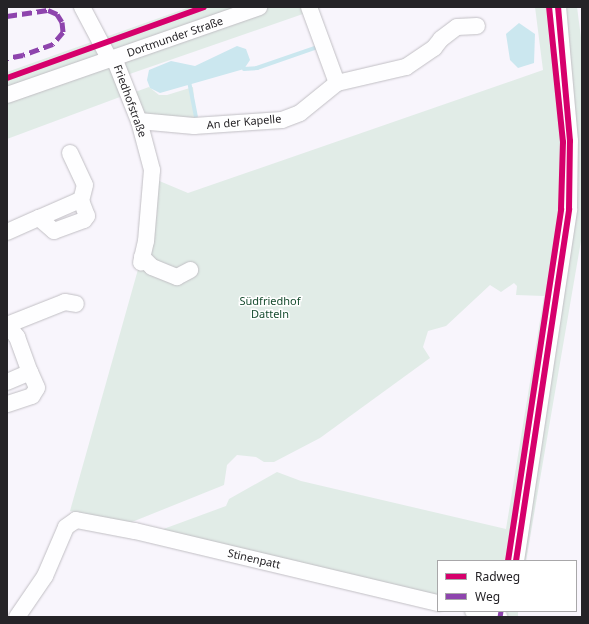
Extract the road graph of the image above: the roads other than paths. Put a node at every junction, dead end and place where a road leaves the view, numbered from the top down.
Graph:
1 (82, 7) edge
2 (259, 7) edge
3 (309, 7) edge
4 (558, 7) edge
5 (477, 26) dead end
6 (112, 59) junction
7 (337, 83) junction
8 (7, 95) edge
9 (140, 121) junction
10 (70, 152) dead end
11 (7, 232) edge
12 (190, 270) dead end
13 (76, 304) dead end
14 (7, 325) edge
15 (30, 372) junction
16 (7, 382) edge
17 (7, 404) edge
18 (516, 560) edge
19 (437, 603) edge
20 (477, 612) edge
21 (17, 617) edge
22 (499, 617) edge

1 - 6 street, Friedhofstraße
2 - 6 street, Dortmunder Straße
3 - 7 street
4 - 18 street
5 - 7 street, An der Kapelle
6 - 8 street, Dortmunder Straße
6 - 9 street, Friedhofstraße
7 - 9 street, An der Kapelle
9 - 12 street, Friedhofstraße
10 - 11 street
13 - 14 street
14 - 15 street
15 - 16 street
15 - 17 street
19 - 21 street, Stinenpatt
20 - 22 street

